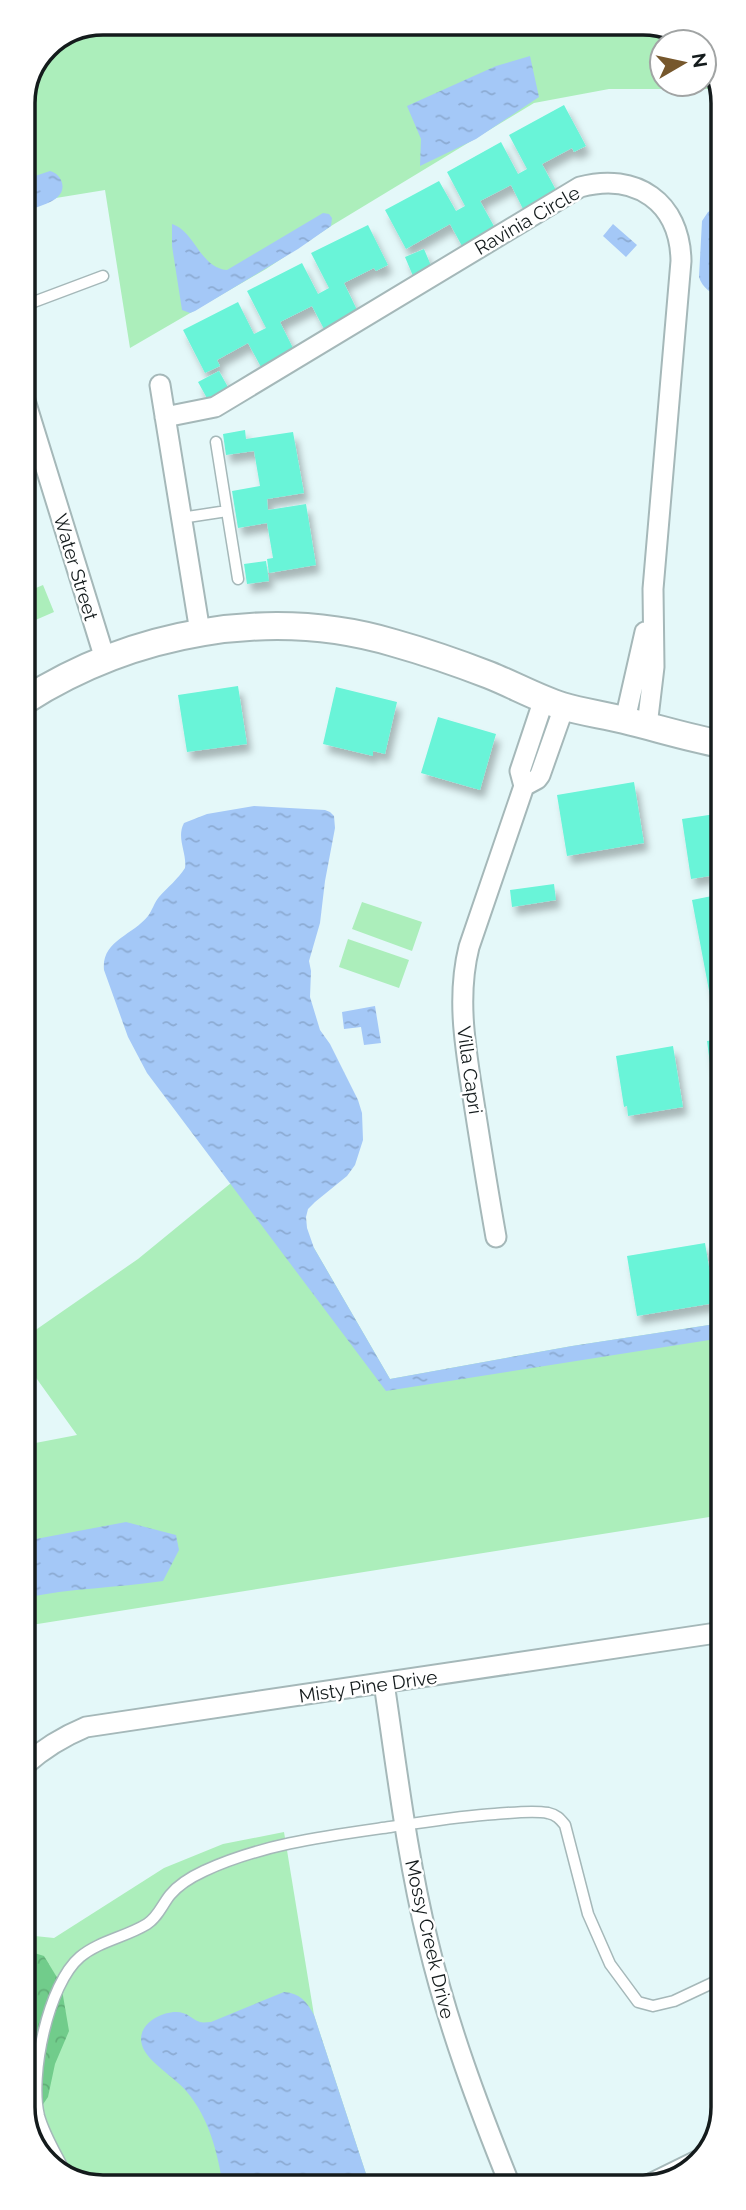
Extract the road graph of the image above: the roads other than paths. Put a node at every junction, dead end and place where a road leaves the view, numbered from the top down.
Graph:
1 (103, 276) dead end
2 (35, 302) edge
3 (160, 385) dead end
4 (165, 418) junction
5 (35, 433) edge
6 (216, 442) dead end
7 (227, 511) junction
8 (181, 519) junction
9 (238, 579) dead end
10 (200, 632) junction
11 (105, 659) junction
12 (35, 695) edge
13 (554, 703) junction
14 (636, 723) junction
15 (711, 741) edge
16 (496, 1237) dead end
17 (711, 1634) edge
18 (384, 1684) junction
19 (35, 1756) edge
20 (405, 1824) junction
21 (711, 1984) edge
22 (35, 2087) edge
23 (35, 2087) edge
24 (58, 2158) edge
25 (506, 2175) edge

1 - 2 lane
3 - 4 street
4 - 8 street
4 - 14 street, Ravinia Circle
5 - 11 street, Water Street
6 - 7 lane
7 - 8 lane
7 - 9 lane
8 - 10 street
10 - 11 street
10 - 13 street
11 - 12 street
13 - 14 street
13 - 16 street, Villa Capri
14 - 15 street
17 - 18 street, Misty Pine Drive
18 - 19 street, Misty Pine Drive
18 - 20 street, Mossy Creek Drive
20 - 21 lane
20 - 22 lane
20 - 25 street, Mossy Creek Drive
23 - 24 lane

